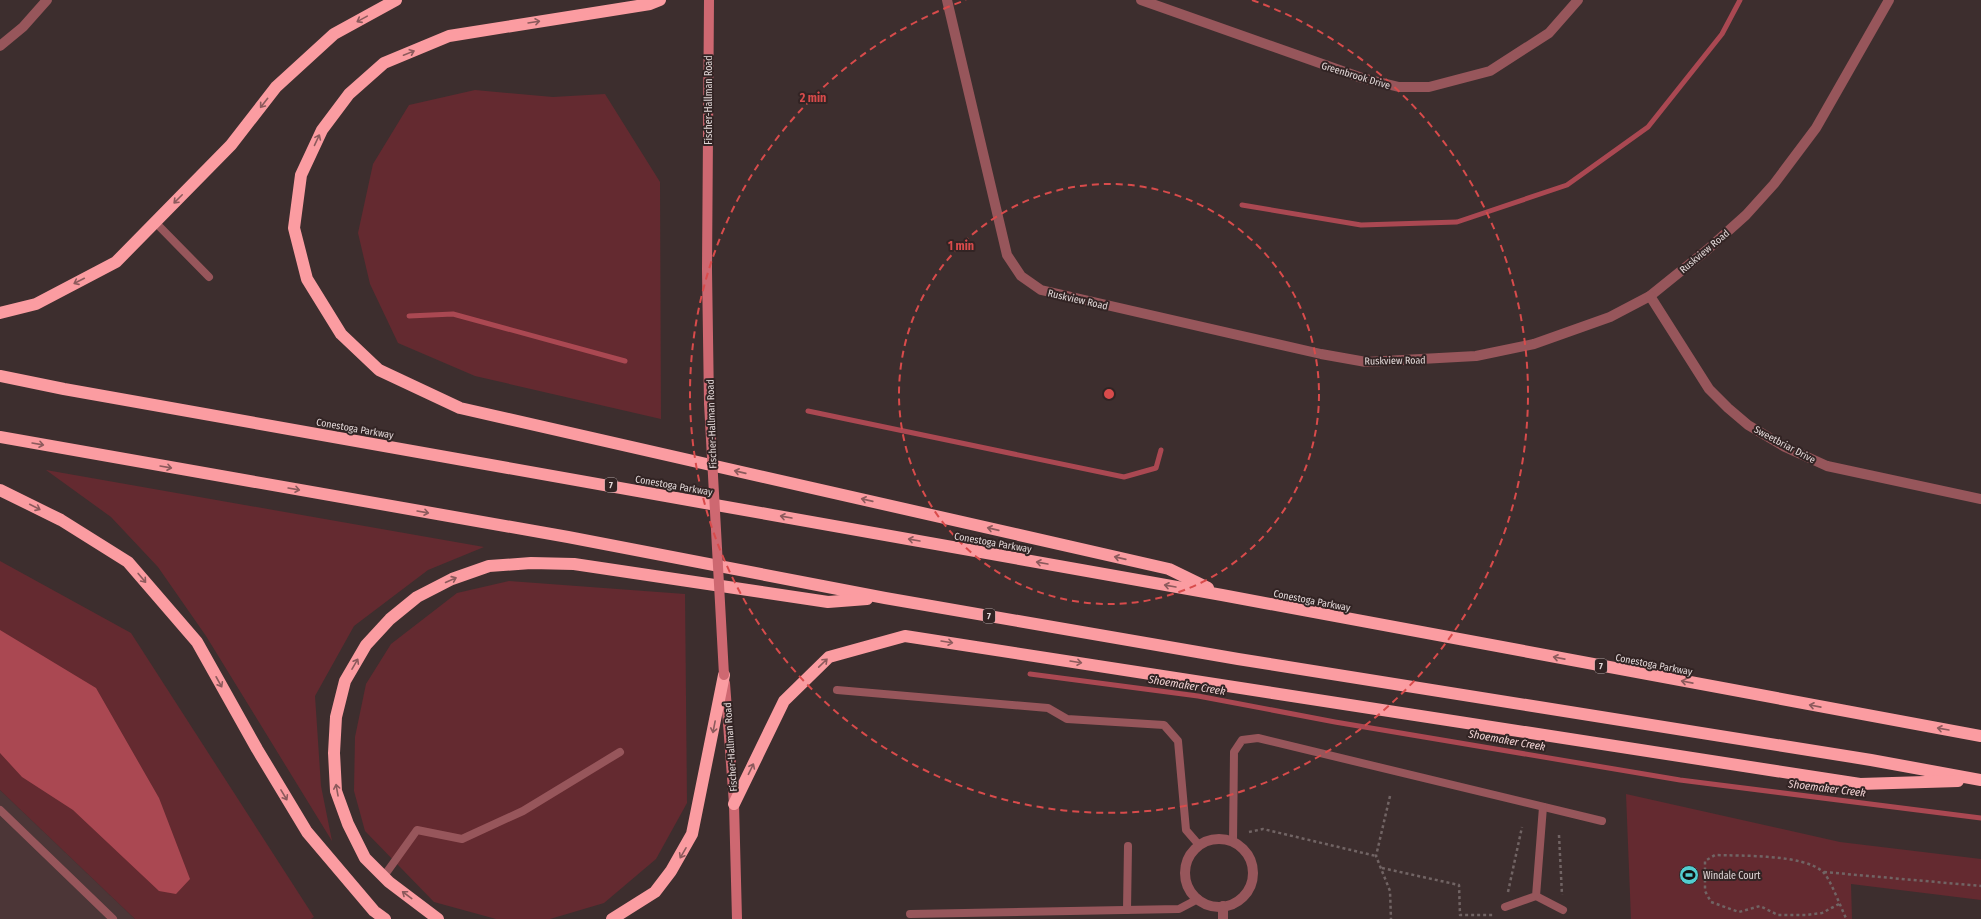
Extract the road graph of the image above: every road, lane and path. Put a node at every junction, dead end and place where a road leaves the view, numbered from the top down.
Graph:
1 (47, 0) edge
2 (396, 0) edge
3 (660, 0) edge
4 (709, 0) edge
5 (947, 0) edge
6 (1141, 0) edge
7 (1578, 0) edge
8 (1889, 0) edge
9 (0, 46) edge
10 (155, 222) junction
11 (209, 277) dead end
12 (1650, 296) junction
13 (0, 313) edge
14 (0, 376) edge
15 (0, 437) edge
16 (0, 490) edge
17 (1981, 499) edge
18 (1222, 595) junction
19 (885, 598) junction
20 (724, 675) junction
21 (837, 690) dead end
22 (1981, 736) edge
23 (620, 752) dead end
24 (1981, 780) edge
25 (1390, 796) dead end
26 (734, 804) junction
27 (1543, 807) junction
28 (0, 810) edge
29 (1602, 821) dead end
30 (1522, 827) dead end
31 (1249, 832) dead end
32 (1559, 835) dead end
33 (1232, 842) junction
34 (1200, 845) junction
35 (1128, 846) dead end
36 (1376, 856) junction
37 (1382, 868) junction
38 (1824, 872) junction
39 (384, 876) junction
40 (1981, 886) edge
41 (1536, 896) junction
42 (1198, 899) junction
43 (1839, 904) junction
44 (1223, 906) junction
45 (1505, 907) junction
46 (1127, 910) junction
47 (1563, 910) joint
48 (910, 914) dead end
49 (113, 919) edge
50 (385, 919) edge
51 (438, 919) edge
52 (612, 919) edge
53 (736, 919) edge
54 (1223, 919) edge
55 (1391, 919) edge
56 (1846, 919) edge

1 - 9 street
2 -> 10 highway
18 -> 3 highway
4 - 20 main road, Fischer-Hallman Road, bridge
5 - 12 street, Ruskview Road
6 - 7 street, Greenbrook Drive
8 - 12 street, Ruskview Road
10 - 11 lane
10 -> 13 highway
12 - 17 street, Sweetbriar Drive
18 -> 14 highway, Conestoga Parkway / 7
15 -> 19 highway, 7
16 -> 50 highway
22 -> 18 highway, Conestoga Parkway / 7
19 - 24 highway, 7
39 -> 19 highway
20 - 26 main road, Fischer-Hallman Road
20 -> 52 highway
21 - 34 lane
23 - 39 lane
26 -> 24 highway
25 - 36 path
26 - 53 main road, Fischer-Hallman Road
27 - 29 lane
27 - 33 lane
27 - 41 lane
28 - 49 lane
30 - 45 path
31 - 36 path
32 - 47 path
33 - 34 street
33 - 44 street
34 - 42 street
35 - 46 lane
36 - 37 path
37 - 45 path
37 - 55 path
38 - 40 path
38 - 43 path
38 - 43 path
51 -> 39 highway
41 - 45 lane
41 - 47 lane
42 - 44 street
42 - 46 lane
43 - 56 path
44 - 54 street
46 - 48 lane

